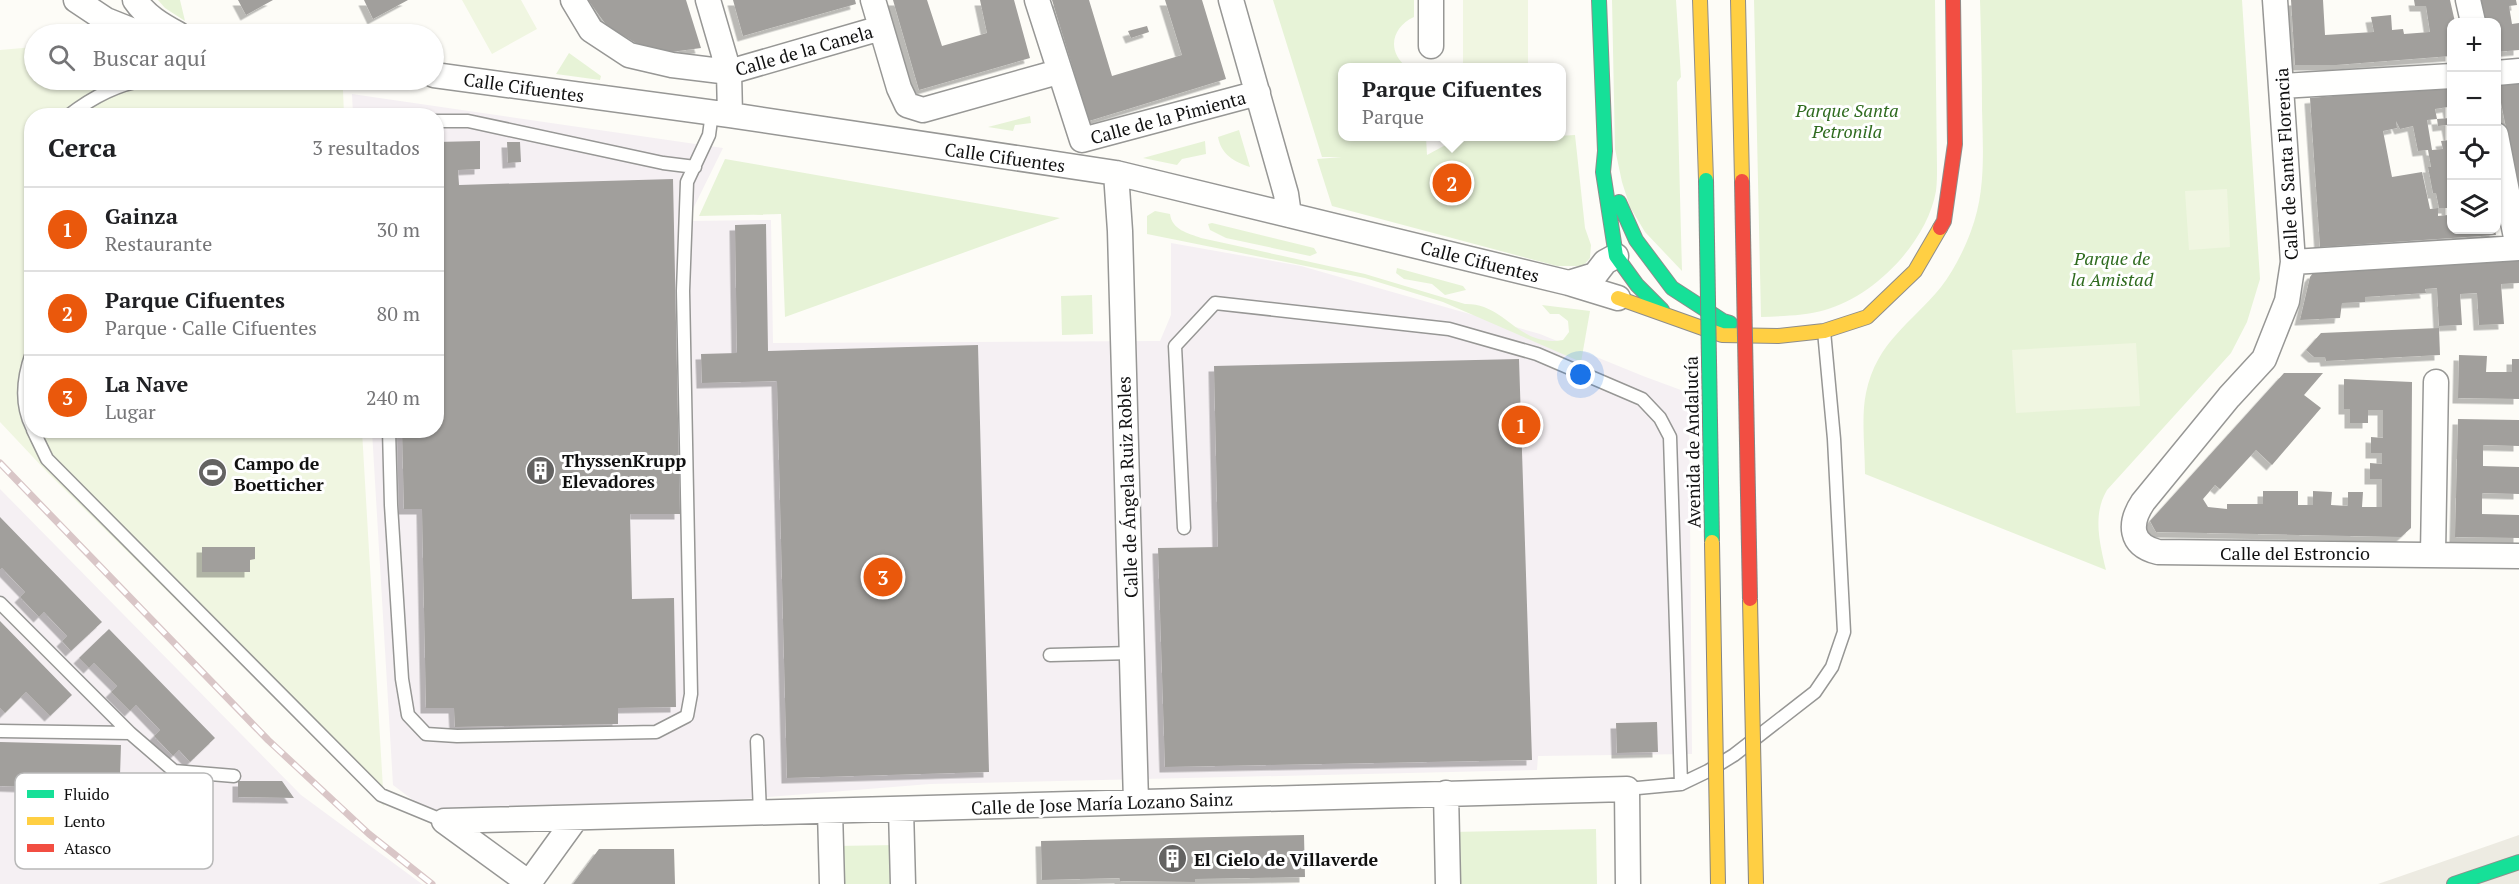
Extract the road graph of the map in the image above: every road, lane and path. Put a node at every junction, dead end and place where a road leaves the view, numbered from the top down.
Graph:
1 (76, 0) edge
2 (135, 0) edge
3 (573, 0) edge
4 (708, 0) edge
5 (873, 0) edge
6 (1037, 0) edge
7 (1231, 0) edge
8 (1431, 0) edge
9 (1599, 0) edge
10 (1700, 0) edge
11 (1738, 0) edge
12 (1953, 0) edge
13 (2275, 0) edge
14 (2468, 0) edge
15 (2472, 18) edge
16 (116, 24) edge
17 (159, 24) edge
18 (881, 28) junction
19 (1431, 46) dead end
20 (2519, 71) edge
21 (729, 72) junction
22 (1058, 72) junction
23 (2501, 73) edge
24 (444, 76) edge
25 (2447, 76) edge
26 (2281, 86) junction
27 (113, 90) edge
28 (1258, 93) junction
29 (78, 108) edge
30 (721, 114) junction
31 (444, 121) edge
32 (1605, 151) junction
33 (2501, 161) edge
34 (695, 167) junction
35 (1116, 173) junction
36 (1289, 215) junction
37 (1642, 248) junction
38 (2518, 248) edge
39 (1616, 255) junction
40 (2294, 262) junction
41 (1569, 283) junction
42 (1632, 286) junction
43 (1667, 315) junction
44 (1723, 321) junction
45 (1824, 331) junction
46 (1778, 336) junction
47 (24, 376) edge
48 (2436, 382) dead end
49 (24, 412) edge
50 (36, 438) edge
51 (389, 438) edge
52 (1184, 528) dead end
53 (2158, 552) joint
54 (2433, 554) junction
55 (2519, 556) edge
56 (0, 603) edge
57 (1132, 653) junction
58 (1050, 655) dead end
59 (2, 729) edge
60 (130, 733) junction
61 (757, 741) dead end
62 (198, 773) edge
63 (213, 774) edge
64 (234, 776) dead end
65 (1681, 784) junction
66 (1627, 789) junction
67 (1446, 793) junction
68 (1136, 802) junction
69 (901, 809) junction
70 (830, 811) junction
71 (760, 813) junction
72 (576, 818) junction
73 (444, 821) junction
74 (2519, 862) edge
75 (832, 884) edge
76 (903, 884) edge
77 (1448, 884) edge
78 (1628, 884) edge
79 (1718, 884) edge
80 (1756, 884) edge
81 (2454, 884) edge

1 - 16 street
2 - 17 street
3 - 21 street, Calle de la Canela
4 - 21 street
5 - 18 street
6 - 22 street, Calle de la Pimienta
7 - 28 street
8 - 19 street
9 - 32 main road
10 - 79 main road, Avenida de Andalucía, bridge
11 - 80 main road, bridge
12 - 45 main road
13 - 26 street, Calle de Santa Florencia
14 - 15 street
18 - 21 street, Calle de la Canela
18 - 22 street
20 - 23 street
21 - 30 street
22 - 28 street, Calle de la Pimienta
24 - 30 street, Calle Cifuentes
25 - 26 street
26 - 40 street, Calle de Santa Florencia
27 - 29 lane
28 - 36 street
30 - 34 lane
30 - 35 street, Calle Cifuentes
31 - 34 lane
32 - 37 main road
32 - 39 main road
33 - 38 street
34 - 51 lane
35 - 36 street, Calle Cifuentes
35 - 57 street, Calle de Ángela Ruiz Robles
36 - 41 street, Calle Cifuentes
37 - 42 main road
37 - 44 main road
38 - 40 street
39 - 41 street
39 - 42 main road
40 - 53 street, Calle de Santa Florencia
41 - 42 street, Calle Cifuentes
42 - 43 main road
42 - 43 main road
42 - 44 main road
43 - 46 main road
44 - 46 main road
45 - 46 main road
45 - 65 lane
47 - 49 lane
48 - 54 street
50 - 73 lane
52 - 65 lane
53 - 54 street, Calle del Estroncio
54 - 55 street, Calle del Estroncio
56 - 60 lane
57 - 58 lane
57 - 68 street, Calle de Ángela Ruiz Robles
59 - 60 lane
60 - 62 lane
61 - 71 lane
63 - 64 lane
65 - 66 lane
66 - 67 street, Calle de Jose María Lozano Sainz
66 - 78 street
67 - 68 street, Calle de Jose María Lozano Sainz
67 - 77 street
68 - 69 street, Calle de Jose María Lozano Sainz
69 - 70 street, Calle de Jose María Lozano Sainz
69 - 76 street
70 - 71 street, Calle de Jose María Lozano Sainz
70 - 75 street
71 - 72 street, Calle de Jose María Lozano Sainz
72 - 73 street, Calle de Jose María Lozano Sainz
72 - 73 street
74 - 81 main road

